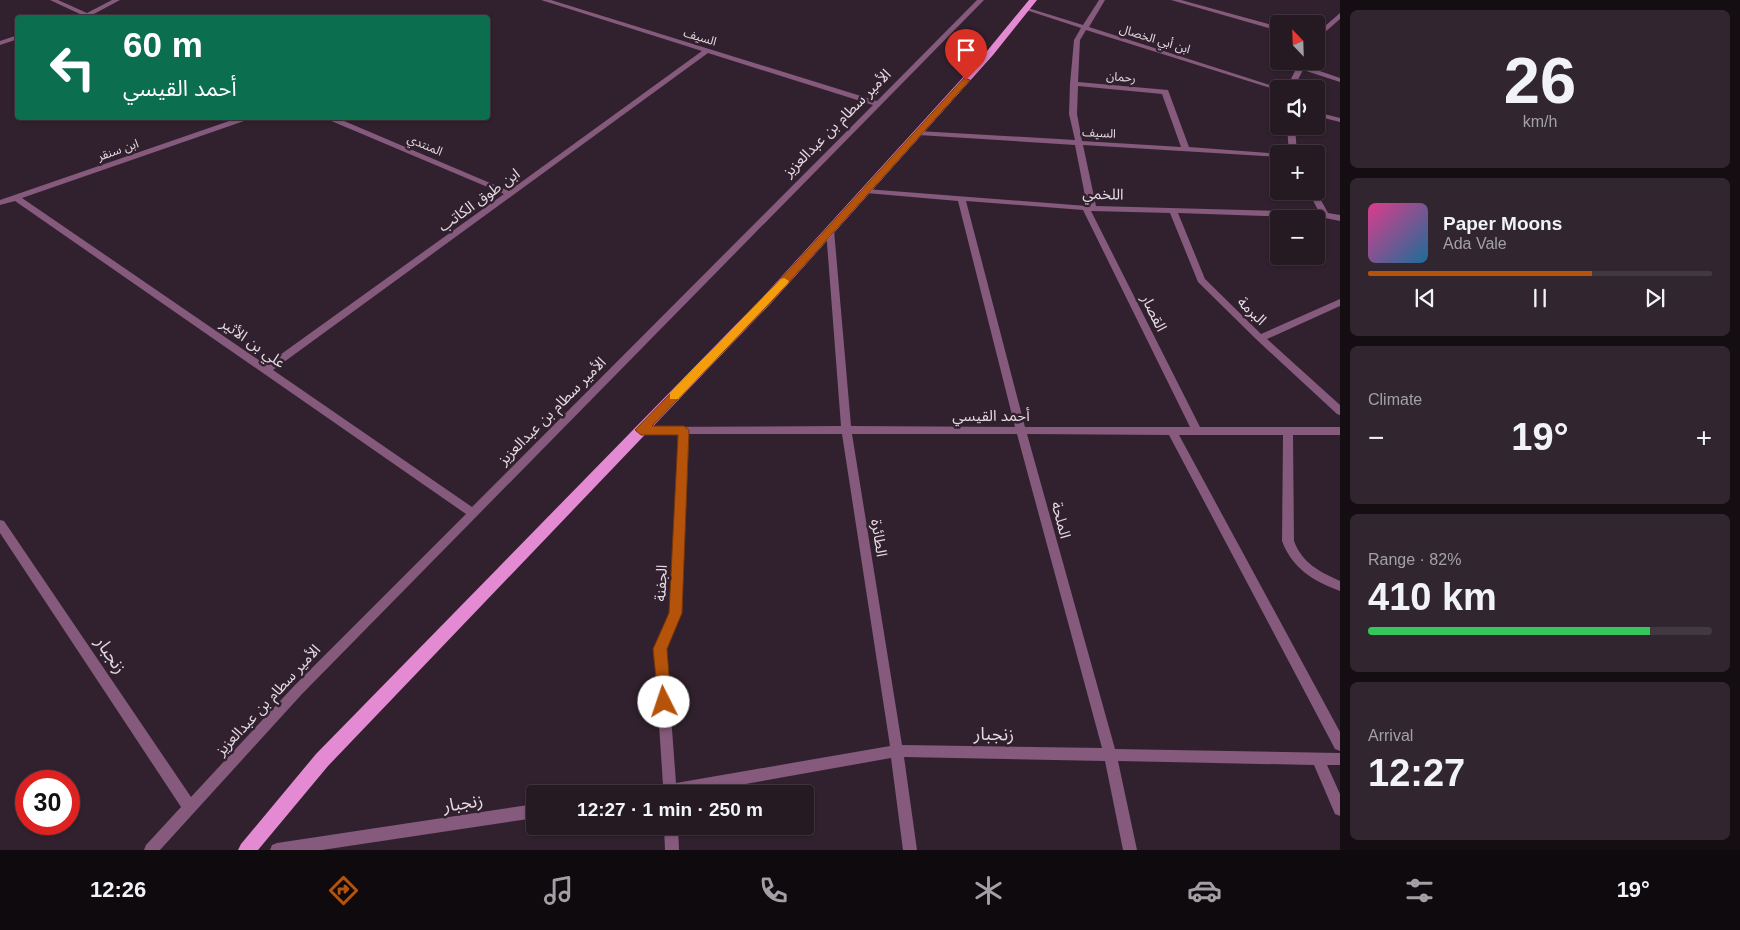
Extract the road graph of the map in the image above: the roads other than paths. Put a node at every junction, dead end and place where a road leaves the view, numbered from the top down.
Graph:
1 (53, 0) edge
2 (117, 0) edge
3 (544, 0) edge
4 (981, 0) edge
5 (1102, 0) edge
6 (1174, 0) edge
7 (1029, 5) edge
8 (84, 15) edge
9 (91, 15) edge
10 (1340, 15) edge
11 (1270, 27) edge
12 (1085, 29) junction
13 (1325, 29) edge
14 (15, 38) edge
15 (0, 42) edge
16 (707, 51) junction
17 (1316, 70) edge
18 (1340, 80) edge
19 (1074, 84) junction
20 (1270, 86) edge
21 (879, 104) junction
22 (1325, 116) edge
23 (238, 120) edge
24 (337, 120) edge
25 (1340, 120) edge
26 (918, 133) junction
27 (1078, 143) junction
28 (1186, 149) junction
29 (1270, 154) edge
30 (866, 191) junction
31 (510, 194) junction
32 (16, 198) junction
33 (961, 198) junction
34 (0, 203) edge
35 (1089, 208) junction
36 (1173, 210) junction
37 (1270, 213) edge
38 (1325, 215) edge
39 (1340, 218) edge
40 (830, 230) junction
41 (1340, 302) edge
42 (1260, 338) junction
43 (266, 370) junction
44 (1340, 411) edge
45 (641, 430) junction
46 (684, 430) junction
47 (846, 430) junction
48 (1021, 431) junction
49 (1172, 431) junction
50 (1197, 431) junction
51 (1288, 431) junction
52 (1340, 431) edge
53 (473, 513) junction
54 (0, 524) edge
55 (1340, 586) edge
56 (1340, 745) edge
57 (897, 751) junction
58 (1110, 755) junction
59 (1318, 759) junction
60 (1340, 760) edge
61 (670, 785) edge
62 (709, 785) edge
63 (190, 808) junction
64 (1340, 809) edge
65 (526, 812) edge
66 (671, 835) edge
67 (151, 850) edge
68 (247, 850) edge
69 (277, 850) edge
70 (672, 850) edge
71 (910, 850) edge
72 (1130, 850) edge

1 - 8 street
2 - 9 street
3 - 16 street, السيف
4 - 21 street, الأمير سطام بن عبدالعزيز
5 - 12 street, القصار
6 - 11 street
7 - 12 street, ابن أبي الخصال
7 - 26 main road
10 - 13 street
12 - 19 street, القصار
12 - 20 street, ابن أبي الخصال
14 - 15 street
16 - 21 street, السيف
16 - 31 street, ابن طوق الكاتب
17 - 18 street
19 - 27 street, القصار
19 - 28 street, رحمان
21 - 53 street, الأمير سطام بن عبدالعزيز
22 - 25 street
23 - 32 street, ابن سنقر
24 - 31 street, المنتدي
26 - 27 street, السيف
26 - 30 main road
27 - 28 street, السيف
27 - 35 street, القصار
28 - 29 street, السيف
30 - 33 street, اللخمي
30 - 40 main road
31 - 43 street, ابن طوق الكاتب
32 - 34 street, ابن سنقر
32 - 43 street, علي بن الأثير
33 - 35 street, اللخمي
33 - 48 street, الملحة
35 - 36 street, اللخمي
35 - 50 street, القصار
36 - 37 street, اللخمي
36 - 42 street, البرمة
38 - 39 street, اللخمي
40 - 45 main road
40 - 47 street, الطائرة
41 - 42 street
42 - 44 street, البرمة
43 - 53 street, علي بن الأثير
45 - 46 street, أحمد القيسي
45 - 68 main road
46 - 47 street, أحمد القيسي
46 - 61 street, الجفنة
47 - 48 street, أحمد القيسي
47 - 57 street, الطائرة
48 - 49 street, أحمد القيسي
48 - 58 street, الملحة
49 - 50 street, أحمد القيسي
49 - 56 street
50 - 51 street, أحمد القيسي
51 - 52 street, أحمد القيسي
51 - 55 street
53 - 63 street, الأمير سطام بن عبدالعزيز
54 - 63 street, زنجبار
57 - 58 street, زنجبار
57 - 62 street, زنجبار
57 - 71 street, الطائرة
58 - 59 street, زنجبار
58 - 72 street, الملحة
59 - 60 street, زنجبار
59 - 64 street
63 - 67 street, الأمير سطام بن عبدالعزيز
65 - 69 street, زنجبار
66 - 70 street

